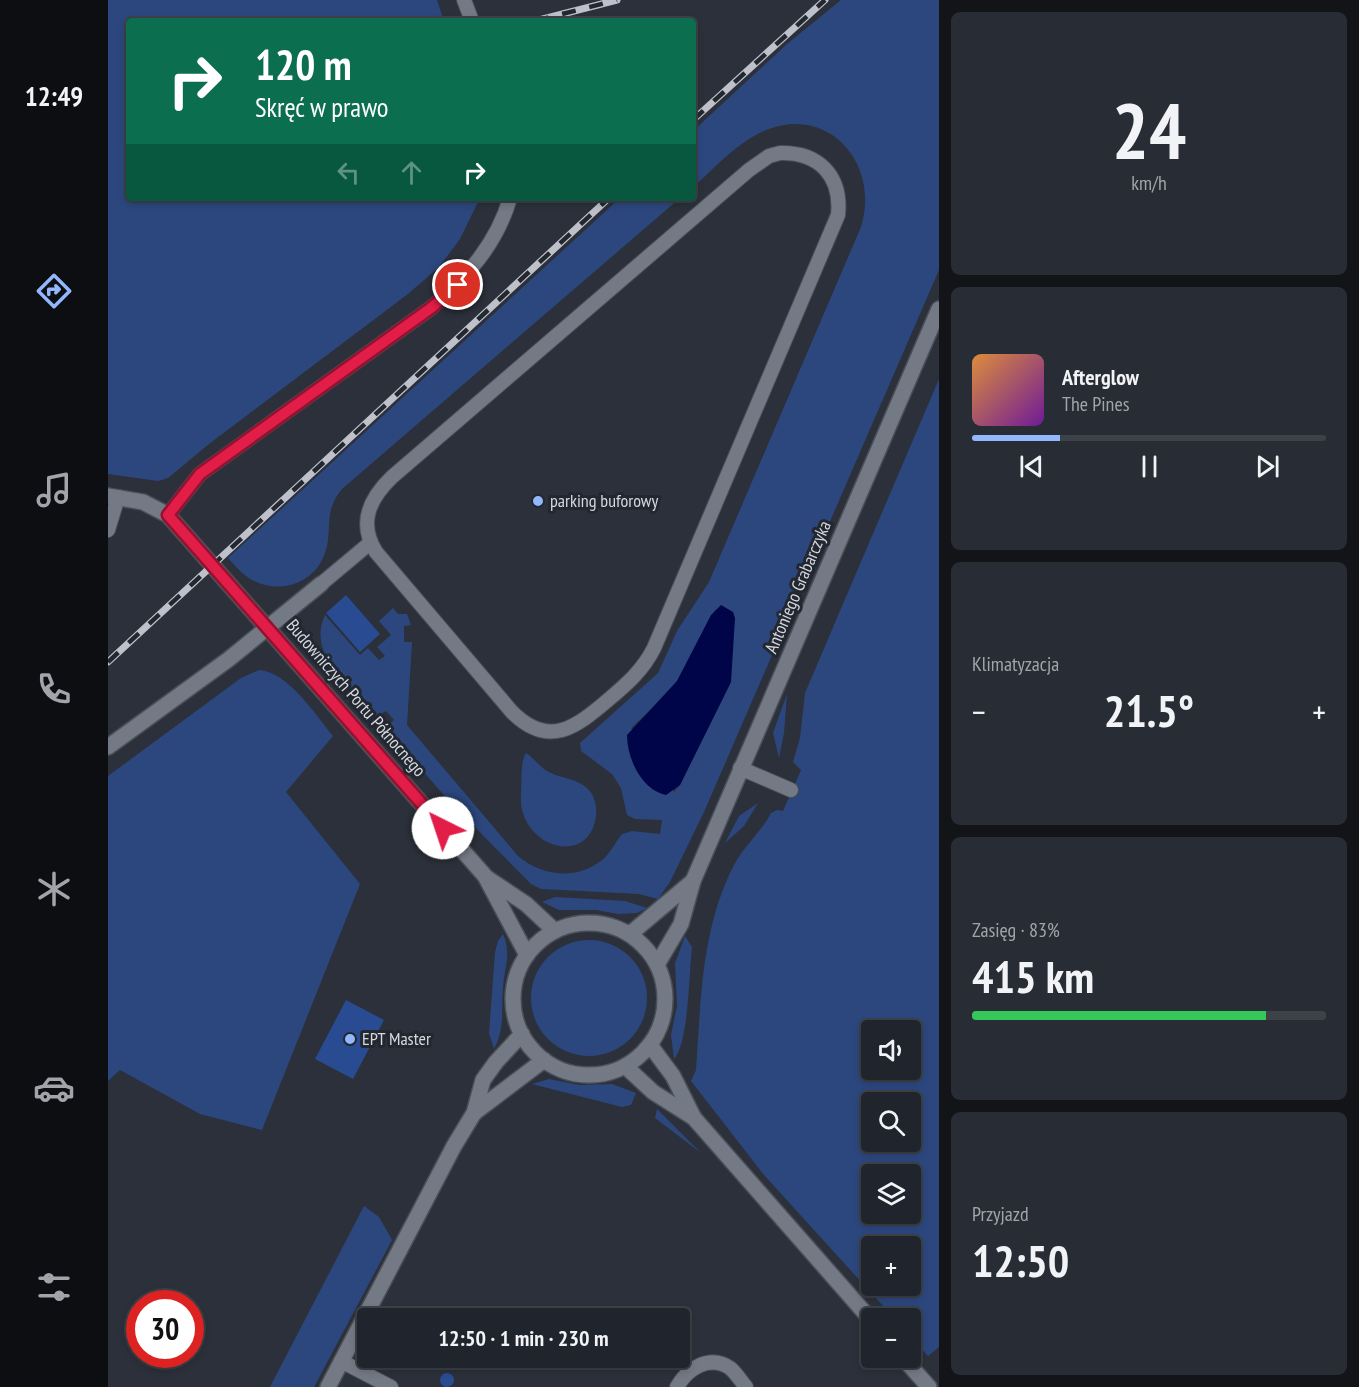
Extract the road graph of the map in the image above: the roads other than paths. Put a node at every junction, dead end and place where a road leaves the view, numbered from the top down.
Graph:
1 (464, 0) edge
2 (471, 18) edge
3 (509, 201) edge
4 (939, 309) edge
5 (113, 496) edge
6 (168, 515) junction
7 (108, 530) edge
8 (370, 543) junction
9 (321, 584) joint
10 (269, 628) junction
11 (108, 747) edge
12 (740, 768) junction
13 (791, 790) dead end
14 (484, 876) junction
15 (693, 881) junction
16 (555, 931) junction
17 (630, 934) junction
18 (527, 955) junction
19 (658, 963) junction
20 (522, 1034) junction
21 (650, 1045) junction
22 (544, 1060) junction
23 (625, 1066) junction
24 (474, 1113) junction
25 (694, 1118) junction
26 (861, 1308) edge
27 (341, 1360) junction
28 (912, 1368) edge
29 (327, 1387) edge
30 (391, 1387) edge
31 (676, 1387) edge
32 (746, 1387) edge
33 (929, 1387) edge

1 - 2 lane
3 - 6 lane
4 - 12 street, Antoniego Grabarczyka
5 - 6 street
5 - 7 lane
6 - 10 street, Budowniczych Portu Północnego
8 - 8 lane
8 - 9 lane
9 - 10 street, Budowniczych Portu Północnego
10 - 11 street
10 - 14 street, Budowniczych Portu Północnego
12 - 13 lane
12 - 15 street, Antoniego Grabarczyka
14 - 16 street, Budowniczych Portu Północnego
14 - 18 street, Budowniczych Portu Północnego
15 - 17 street, Antoniego Grabarczyka
15 - 19 street, Antoniego Grabarczyka
16 - 17 street
16 - 18 street
17 - 19 street
18 - 20 street
19 - 21 street
20 - 22 street
20 - 24 street
21 - 23 street
21 - 25 street
22 - 23 street
22 - 24 street
23 - 25 street
24 - 27 street
25 - 26 street
27 - 29 street
27 - 30 lane
28 - 33 street
31 - 32 lane

